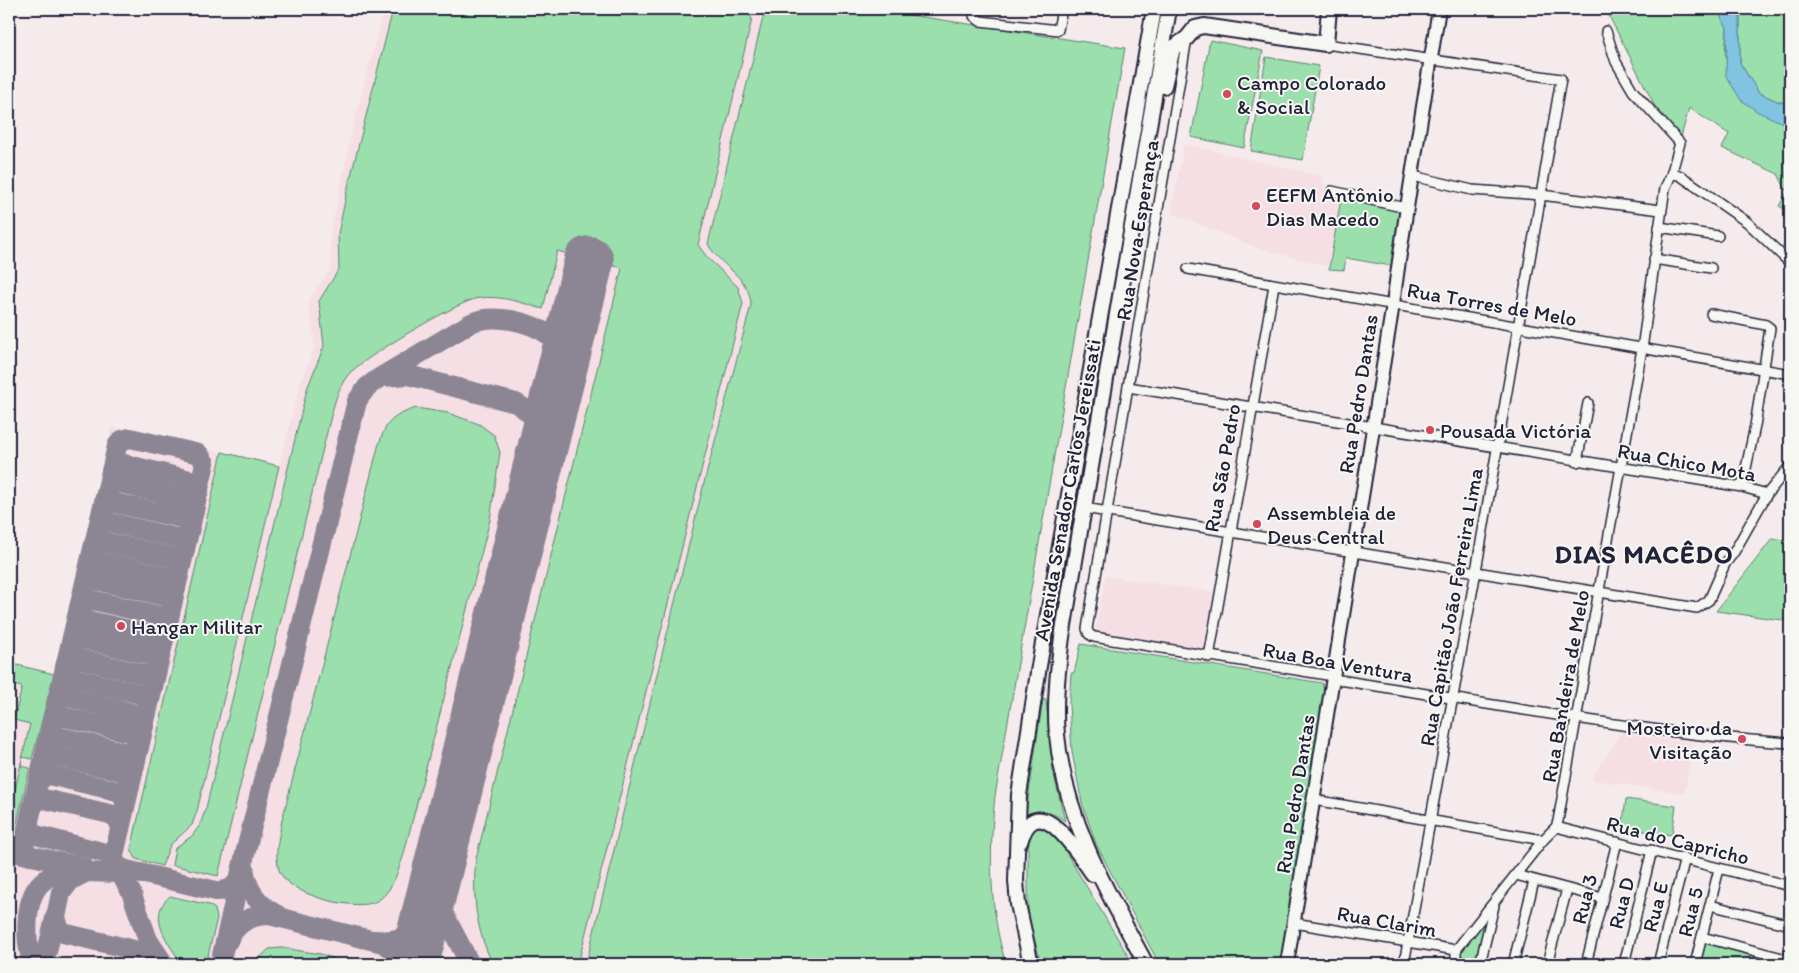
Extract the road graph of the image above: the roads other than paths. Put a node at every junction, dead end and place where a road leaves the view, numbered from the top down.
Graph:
1 (975, 9) edge
2 (1062, 9) edge
3 (1154, 9) edge
4 (1169, 9) edge
5 (1329, 9) edge
6 (1439, 9) edge
7 (1606, 31) dead end
8 (1187, 38) junction
9 (1326, 44) junction
10 (1431, 61) junction
11 (1156, 93) junction
12 (1413, 176) junction
13 (1671, 176) junction
14 (1332, 191) dead end
15 (1541, 195) junction
16 (1406, 208) junction
17 (1661, 210) junction
18 (1659, 227) junction
19 (1718, 236) dead end
20 (1654, 259) junction
21 (1790, 263) edge
22 (1711, 268) dead end
23 (1188, 269) dead end
24 (1274, 285) junction
25 (1393, 304) junction
26 (1711, 314) dead end
27 (1518, 326) junction
28 (1642, 349) junction
29 (1765, 369) junction
30 (1790, 374) edge
31 (1128, 387) junction
32 (1588, 403) dead end
33 (1253, 408) junction
34 (1372, 428) junction
35 (1497, 448) junction
36 (1577, 462) junction
37 (1790, 466) edge
38 (1621, 468) junction
39 (1742, 487) junction
40 (1767, 494) junction
41 (1084, 508) junction
42 (1107, 511) junction
43 (1231, 530) junction
44 (1353, 550) junction
45 (1476, 571) junction
46 (1600, 592) junction
47 (1088, 634) joint
48 (1209, 657) junction
49 (1334, 678) junction
50 (1451, 699) junction
51 (1576, 718) junction
52 (1790, 743) edge
53 (1314, 800) junction
54 (1430, 819) junction
55 (1556, 827) junction
56 (1543, 840) junction
57 (1617, 842) junction
58 (1652, 850) junction
59 (1015, 858) junction
60 (1686, 858) junction
61 (1719, 868) junction
62 (1516, 875) junction
63 (1534, 881) junction
64 (1790, 886) edge
65 (1567, 889) junction
66 (1106, 890) junction
67 (1602, 898) junction
68 (1494, 902) junction
69 (1710, 905) junction
70 (1294, 922) junction
71 (1790, 925) edge
72 (1702, 937) junction
73 (1407, 942) junction
74 (1456, 950) junction
75 (1790, 960) edge
76 (1031, 964) edge
77 (1146, 964) edge
78 (1287, 964) edge
79 (1404, 964) edge
80 (1462, 964) edge
81 (1480, 964) edge
82 (1513, 964) edge
83 (1547, 964) edge
84 (1586, 964) edge
85 (1624, 964) edge
86 (1658, 964) edge
87 (1695, 964) edge

1 - 2 street
3 - 59 main road, Avenida Senador Carlos Jereissati
4 - 11 main road, Avenida Senador Carlos Jereissati
5 - 9 main road
6 - 10 main road, Rua Pedro Dantas
7 - 13 street, Rua Bandeira de Melo
8 - 9 main road
8 - 11 main road
8 - 31 street, Rua Nova Esperança
9 - 10 street
10 - 12 main road, Rua Pedro Dantas
10 - 15 street, Rua Capitão João Ferreira Lima
11 - 41 main road, Avenida Senador Carlos Jereissati
12 - 15 street
12 - 16 main road, Rua Pedro Dantas
13 - 17 street, Rua Bandeira de Melo
13 - 21 street
14 - 16 street
15 - 17 street
15 - 27 street, Rua Capitão João Ferreira Lima
16 - 25 main road, Rua Pedro Dantas
17 - 18 street, Rua Bandeira de Melo
18 - 19 street
18 - 20 street, Rua Bandeira de Melo
20 - 22 street
20 - 28 street, Rua Bandeira de Melo
23 - 24 street, Rua Torres de Melo
24 - 25 street, Rua Torres de Melo
24 - 33 street, Rua São Pedro
25 - 27 street, Rua Torres de Melo
25 - 34 main road, Rua Pedro Dantas
26 - 29 street
27 - 28 street, Rua Torres de Melo
27 - 35 street, Rua Capitão João Ferreira Lima
28 - 29 street, Rua Torres de Melo
28 - 38 street, Rua Bandeira de Melo
29 - 30 street, Rua Torres de Melo
29 - 39 street
31 - 33 street, Rua Chico Mota
31 - 42 street, Rua Nova Esperança
32 - 36 street
33 - 34 street, Rua Chico Mota
33 - 43 street, Rua São Pedro
34 - 35 street, Rua Chico Mota
34 - 44 main road, Rua Pedro Dantas
35 - 36 street, Rua Chico Mota
35 - 45 street, Rua Capitão João Ferreira Lima
36 - 38 street, Rua Chico Mota
37 - 40 street
38 - 39 street, Rua Chico Mota
38 - 46 street, Rua Bandeira de Melo
39 - 40 street, Rua Chico Mota
40 - 46 street
41 - 42 street
41 - 66 main road, Avenida Senador Carlos Jereissati
42 - 43 street
42 - 47 street, Rua Nova Esperança
43 - 44 street
43 - 48 street, Rua São Pedro
44 - 45 street
44 - 49 main road, Rua Pedro Dantas
45 - 46 street
45 - 50 street, Rua Capitão João Ferreira Lima
46 - 51 street, Rua Bandeira de Melo
47 - 48 street, Rua Boa Ventura
48 - 49 street, Rua Boa Ventura
49 - 50 street, Rua Boa Ventura
49 - 53 main road, Rua Pedro Dantas
50 - 51 street, Rua Boa Ventura
50 - 54 street, Rua Capitão João Ferreira Lima
51 - 52 street, Rua Boa Ventura
51 - 55 street, Rua Bandeira de Melo
53 - 54 street
53 - 70 main road, Rua Pedro Dantas
54 - 56 street
54 - 73 street, Rua Capitão João Ferreira Lima
55 - 56 street
55 - 57 street, Rua do Capricho
56 - 62 street
57 - 58 street, Rua do Capricho
57 - 67 street, Rua 3
58 - 60 street, Rua do Capricho
58 - 85 street, Rua D
59 - 66 main road
59 - 76 main road, Avenida Senador Carlos Jereissati
60 - 61 street, Rua do Capricho
60 - 86 street, Rua E
61 - 64 street, Rua do Capricho
61 - 69 street, Rua 5
62 - 63 street
62 - 68 street
63 - 65 street
63 - 82 street
65 - 67 street
65 - 83 street
66 - 77 main road, Avenida Senador Carlos Jereissati
67 - 84 street, Rua 3
68 - 74 street
68 - 81 street
69 - 71 street
69 - 72 street, Rua 5
70 - 73 street, Rua Clarim
70 - 78 main road, Rua Pedro Dantas
72 - 75 street
72 - 87 street, Rua 5
73 - 74 street, Rua Clarim
73 - 79 street, Rua Capitão João Ferreira Lima
74 - 80 street, Rua Clarim

